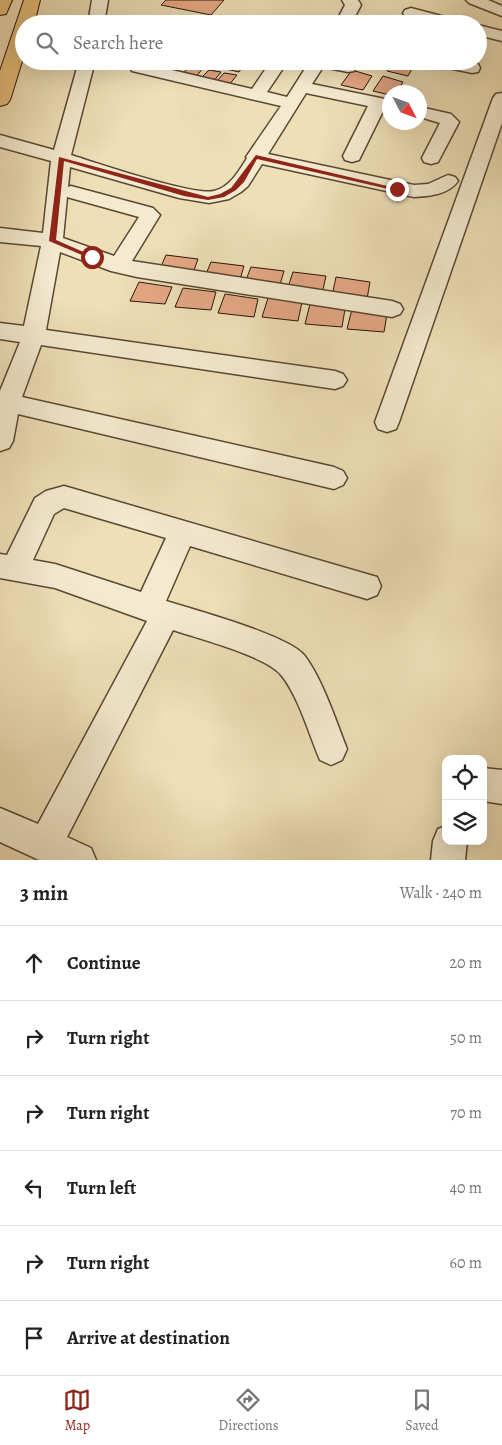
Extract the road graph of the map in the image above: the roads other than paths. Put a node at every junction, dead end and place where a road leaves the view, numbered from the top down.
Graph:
1 (4, 0) edge
2 (32, 0) edge
3 (100, 0) edge
4 (350, 0) edge
5 (426, 0) edge
6 (474, 0) edge
7 (0, 10) edge
8 (502, 11) edge
9 (27, 15) edge
10 (98, 15) edge
11 (348, 15) edge
12 (408, 15) edge
13 (487, 32) edge
14 (502, 36) edge
15 (15, 53) edge
16 (85, 70) edge
17 (151, 70) edge
18 (274, 70) edge
19 (312, 70) edge
20 (301, 87) junction
21 (256, 95) junction
22 (502, 98) edge
23 (0, 100) edge
24 (290, 103) junction
25 (382, 104) edge
26 (382, 107) edge
27 (427, 114) edge
28 (0, 141) edge
29 (352, 156) dead end
30 (256, 157) junction
31 (62, 158) junction
32 (430, 158) dead end
33 (448, 181) dead end
34 (72, 192) dead end
35 (0, 236) edge
36 (52, 241) junction
37 (118, 266) junction
38 (392, 310) dead end
39 (0, 331) edge
40 (33, 337) junction
41 (335, 380) dead end
42 (4, 401) edge
43 (387, 422) dead end
44 (0, 441) edge
45 (334, 478) dead end
46 (183, 531) junction
47 (8, 567) edge
48 (367, 586) dead end
49 (157, 611) junction
50 (331, 749) dead end
51 (487, 785) edge
52 (502, 787) edge
53 (0, 825) edge
54 (44, 845) junction
55 (450, 845) edge
56 (79, 860) edge
57 (448, 860) edge

1 - 7 main road
2 - 9 main road
3 - 10 street
4 - 11 street
5 - 12 street
6 - 8 street
13 - 14 street
15 - 23 main road
16 - 31 street
17 - 21 street
18 - 21 street
19 - 20 street
20 - 24 street
20 - 25 street
21 - 24 street
22 - 43 street
24 - 30 street
26 - 29 street
27 - 32 street
28 - 31 street
30 - 31 street
30 - 33 street
31 - 36 street
34 - 37 street
35 - 36 street
36 - 37 street
36 - 40 street
37 - 38 street
39 - 40 street
40 - 41 street
40 - 42 street
42 - 44 street
42 - 45 street
46 - 47 street
46 - 48 street
46 - 49 street
47 - 49 street
49 - 50 street
49 - 54 street
51 - 52 street
53 - 54 street
54 - 56 street
55 - 57 street

